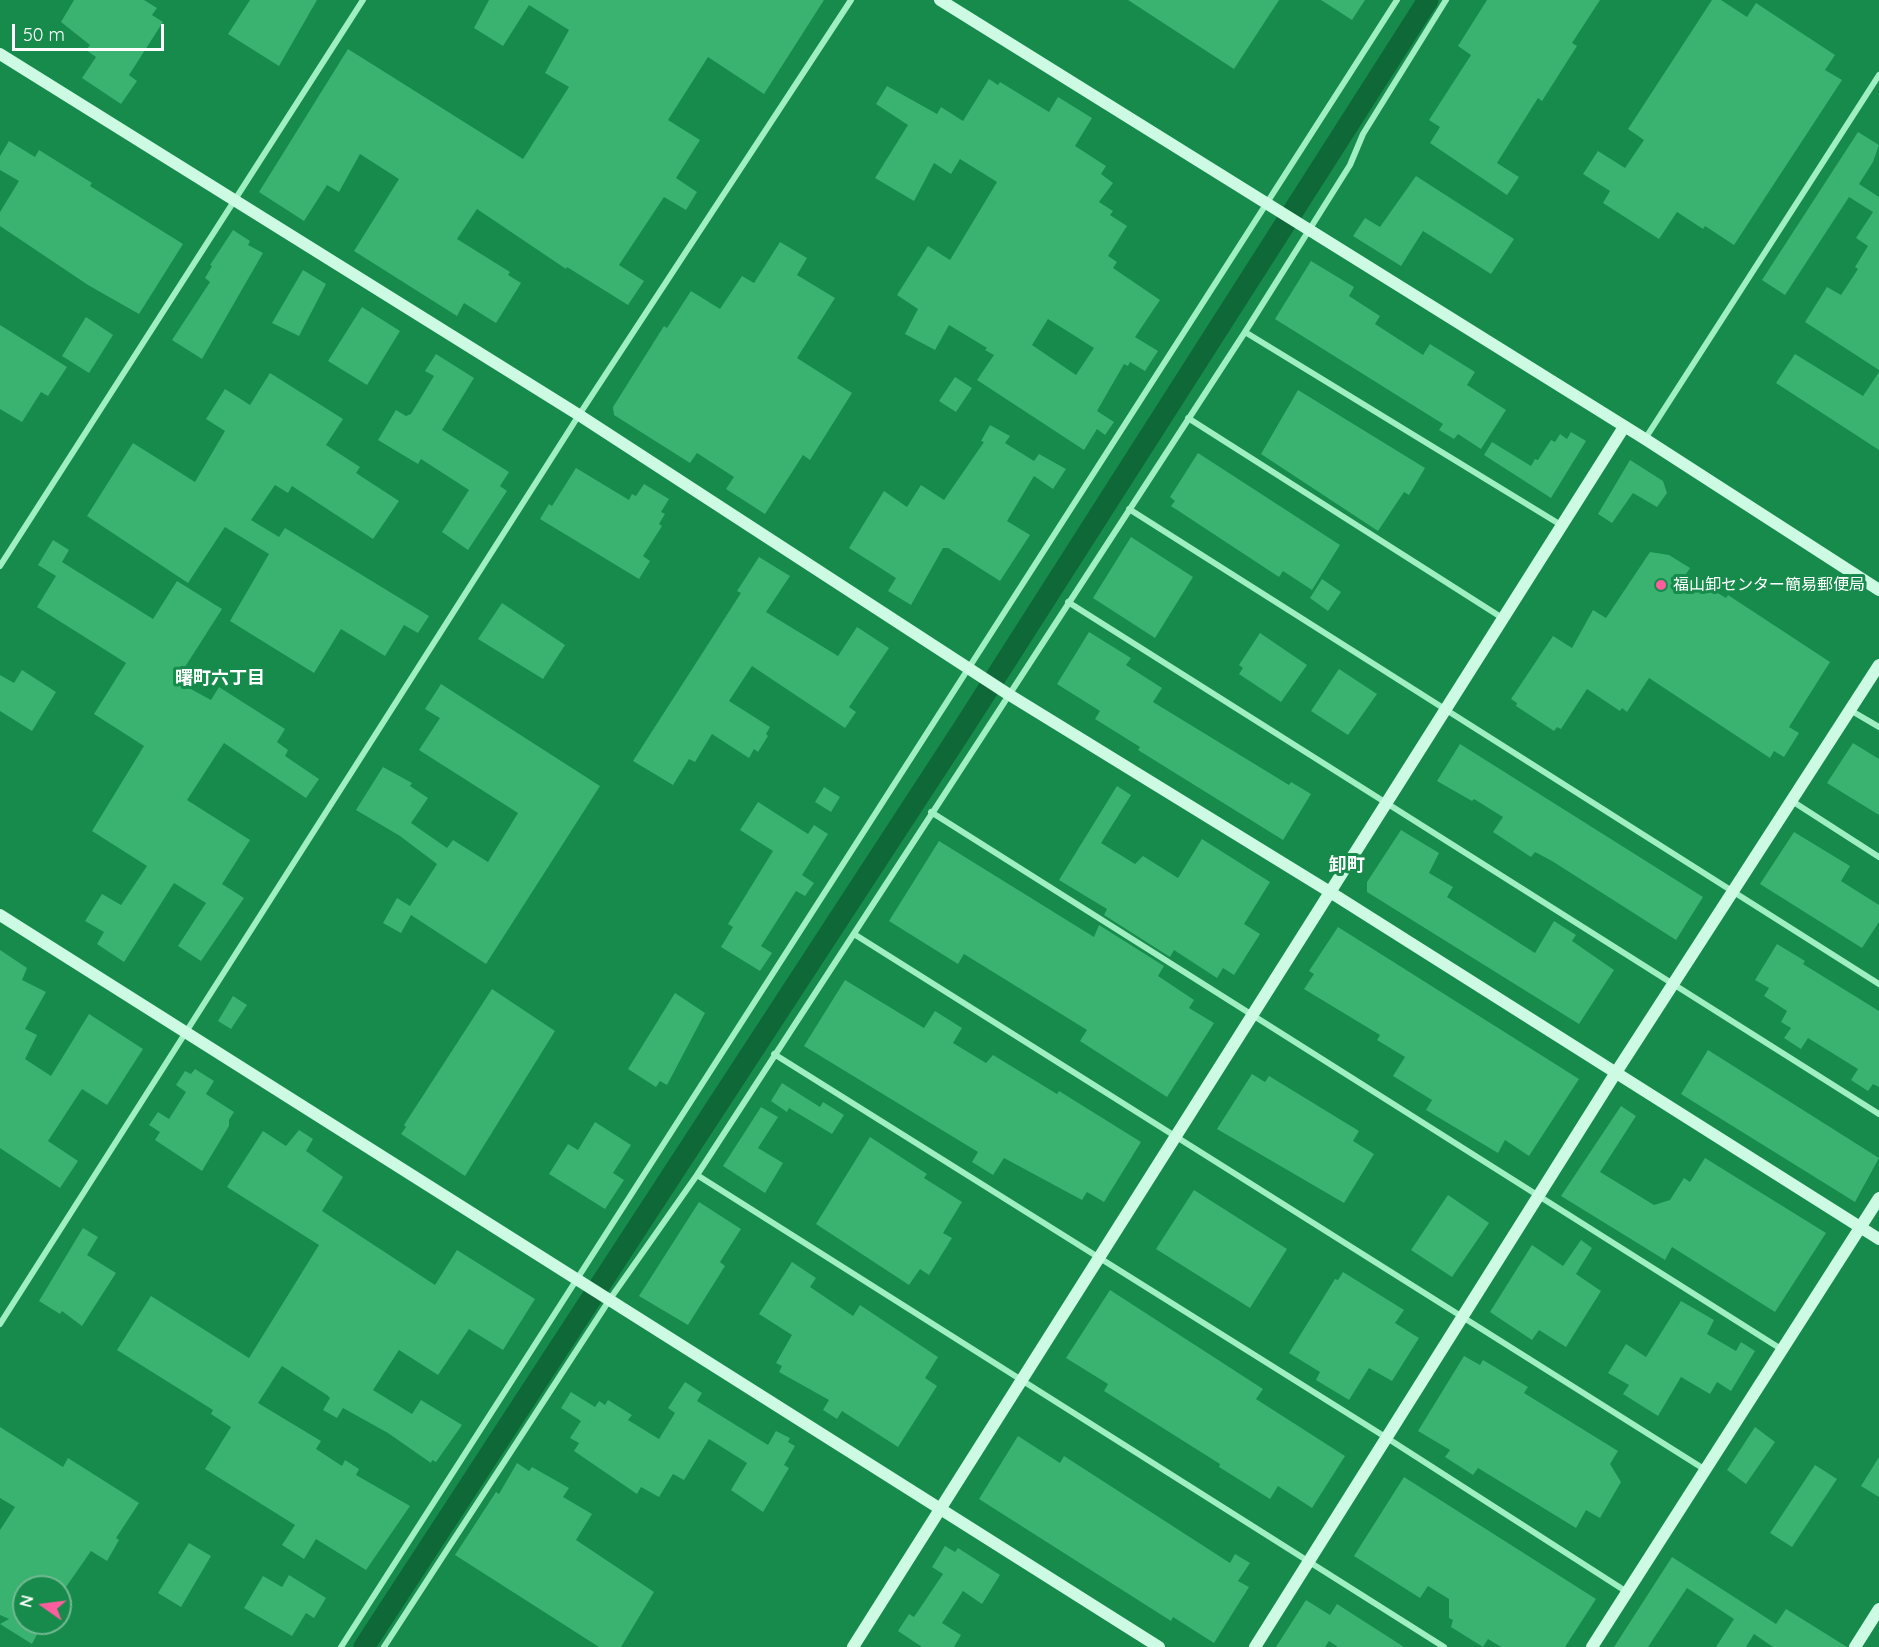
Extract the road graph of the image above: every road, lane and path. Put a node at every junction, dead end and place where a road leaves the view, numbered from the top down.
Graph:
1 (363, 0) edge
2 (851, 0) edge
3 (940, 0) edge
4 (1397, 0) edge
5 (1446, 0) edge
6 (0, 54) edge
7 (1879, 75) edge
8 (233, 201) junction
9 (1270, 207) junction
10 (1304, 227) junction
11 (1245, 332) junction
12 (579, 415) junction
13 (1188, 418) junction
14 (1624, 427) junction
15 (1645, 439) junction
16 (1130, 509) junction
17 (1561, 525) junction
18 (0, 566) edge
19 (1879, 590) edge
20 (1068, 602) junction
21 (1505, 620) junction
22 (1879, 665) edge
23 (975, 671) junction
24 (1004, 691) junction
25 (1448, 710) junction
26 (1850, 711) junction
27 (1879, 728) edge
28 (1792, 801) junction
29 (1389, 803) junction
30 (931, 812) junction
31 (1879, 857) edge
32 (1330, 892) junction
33 (1733, 893) junction
34 (0, 915) edge
35 (854, 934) junction
36 (1879, 984) edge
37 (1673, 985) junction
38 (1252, 1017) junction
39 (187, 1034) junction
40 (774, 1054) junction
41 (1615, 1074) junction
42 (1879, 1114) edge
43 (1178, 1136) junction
44 (697, 1174) junction
45 (1539, 1196) junction
46 (1879, 1198) edge
47 (1860, 1227) junction
48 (1879, 1239) edge
49 (1100, 1258) junction
50 (580, 1282) junction
51 (607, 1298) junction
52 (1463, 1318) junction
53 (0, 1324) edge
54 (1780, 1349) junction
55 (1024, 1381) junction
56 (1387, 1438) junction
57 (1704, 1469) junction
58 (942, 1509) junction
59 (1310, 1562) junction
60 (1627, 1592) junction
61 (1879, 1609) edge
62 (341, 1647) edge
63 (384, 1647) edge
64 (853, 1647) edge
65 (1159, 1647) edge
66 (1255, 1647) edge
67 (1444, 1647) edge
68 (1592, 1647) edge
69 (1855, 1647) edge

1 - 8 street
2 - 12 street
3 - 9 street
4 - 9 street
5 - 10 street
6 - 8 street
7 - 15 street
8 - 12 street
8 - 18 street
9 - 10 street
9 - 23 street
10 - 11 street
10 - 14 street
11 - 13 street
11 - 17 street
12 - 23 street
12 - 39 street
13 - 16 street
13 - 21 street
14 - 15 street
14 - 17 street
15 - 19 street
16 - 20 street
16 - 25 street
17 - 21 street
20 - 24 street
20 - 29 street
21 - 25 street
22 - 26 street
23 - 24 street
23 - 50 street
24 - 30 street
24 - 32 street
25 - 29 street
25 - 33 street
26 - 27 street
26 - 28 street
28 - 31 street
28 - 33 street
29 - 32 street
29 - 37 street
30 - 35 street
30 - 38 street
32 - 38 street
32 - 41 street
33 - 36 street
33 - 37 street
34 - 39 street
35 - 40 street
35 - 43 street
37 - 41 street
37 - 42 street
38 - 43 street
38 - 45 street
39 - 50 street
39 - 53 street
40 - 44 street
40 - 49 street
41 - 45 street
41 - 47 street
43 - 49 street
43 - 52 street
44 - 51 street
44 - 55 street
45 - 52 street
45 - 54 street
46 - 47 street
47 - 48 street
47 - 54 street
49 - 55 street
49 - 56 street
50 - 51 street
50 - 62 street
51 - 58 street
51 - 63 street
52 - 56 street
52 - 57 street
54 - 57 street
55 - 58 street
55 - 59 street
56 - 59 street
56 - 60 street
57 - 60 street
58 - 64 street
58 - 65 street
59 - 66 street
59 - 67 street
60 - 68 street
61 - 69 street

